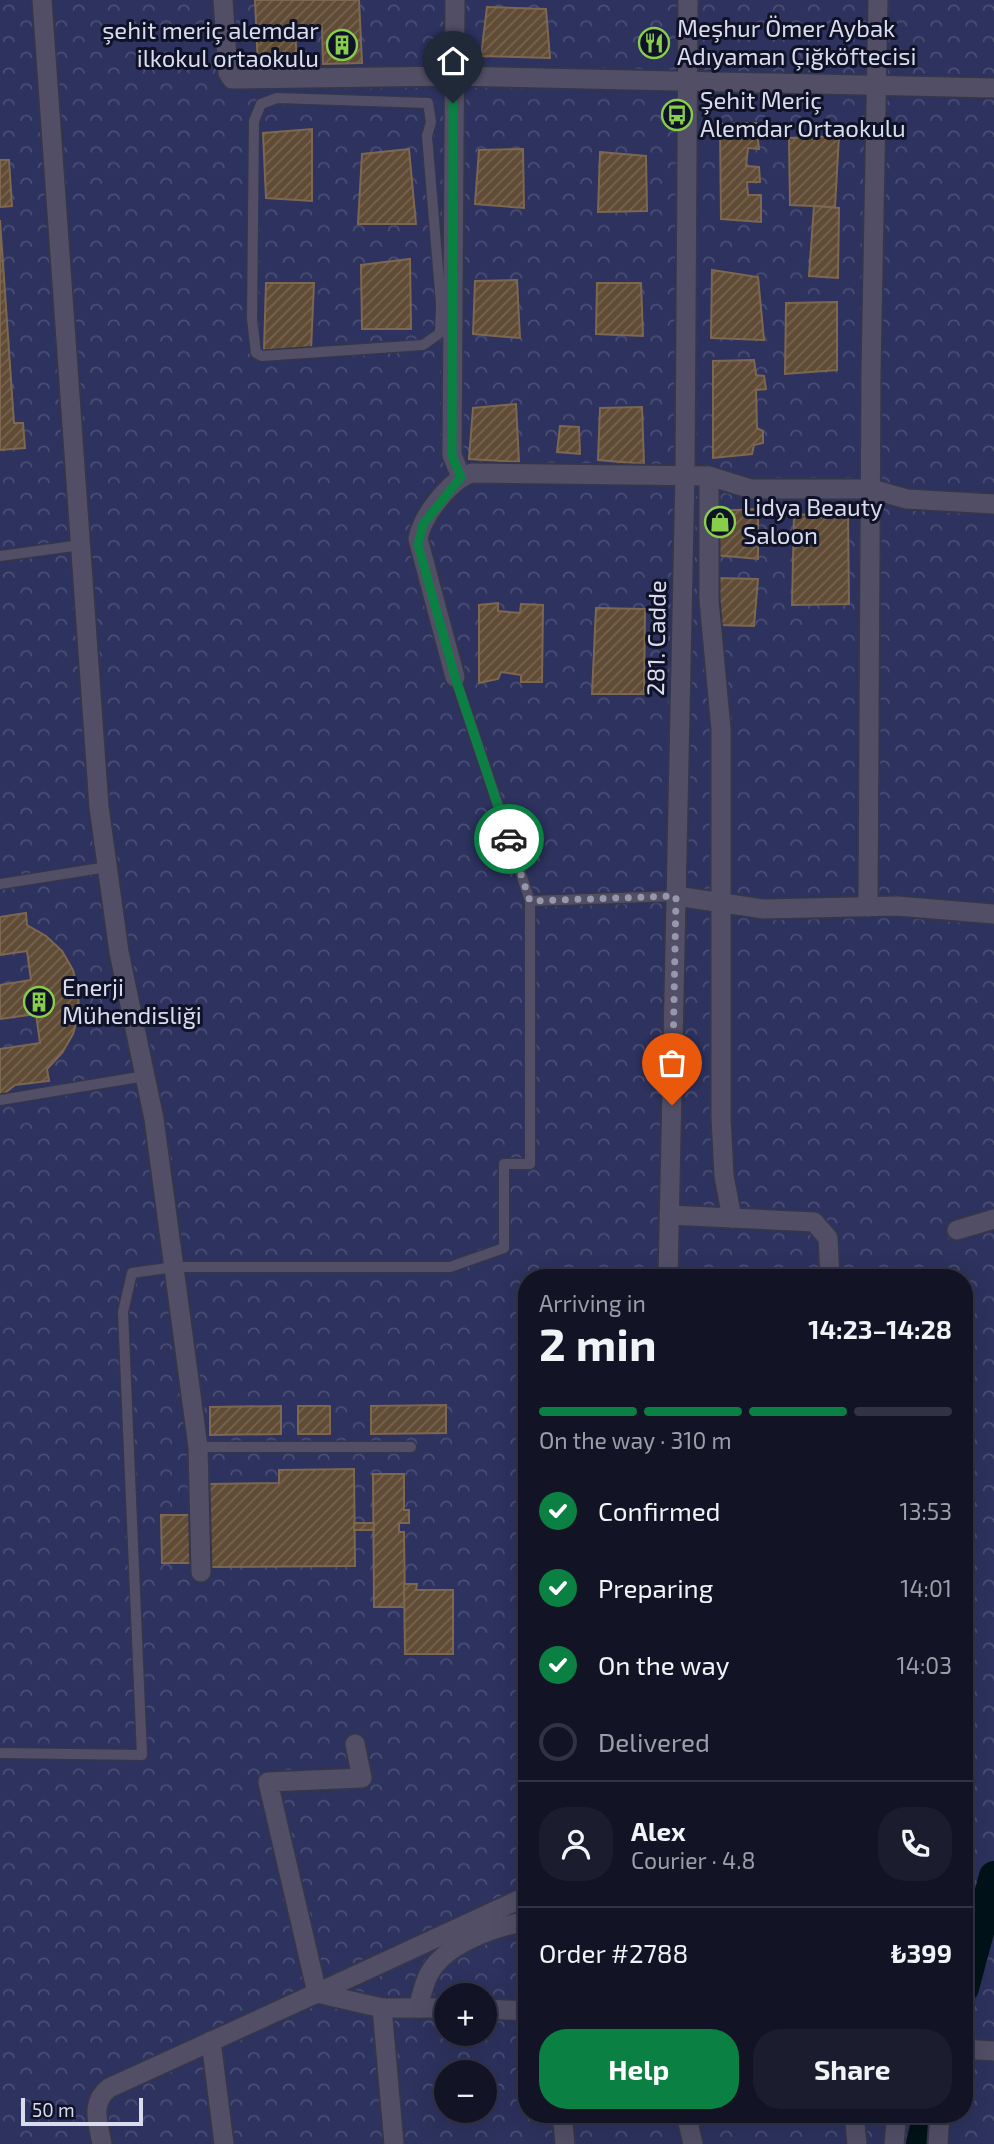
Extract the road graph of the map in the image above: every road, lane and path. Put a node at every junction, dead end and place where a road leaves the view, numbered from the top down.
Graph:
1 (42, 0) edge
2 (223, 0) edge
3 (455, 0) edge
4 (688, 0) edge
5 (878, 0) edge
6 (454, 76) junction
7 (341, 78) junction
8 (687, 82) junction
9 (877, 86) junction
10 (994, 88) edge
11 (342, 101) junction
12 (685, 475) junction
13 (709, 476) junction
14 (461, 477) junction
15 (871, 489) junction
16 (994, 504) edge
17 (81, 545) junction
18 (0, 556) edge
19 (455, 677) joint
20 (107, 867) junction
21 (0, 884) edge
22 (676, 896) junction
23 (530, 901) junction
24 (719, 902) junction
25 (868, 907) junction
26 (994, 914) edge
27 (145, 1076) junction
28 (0, 1100) edge
29 (669, 1215) junction
30 (732, 1218) junction
31 (994, 1219) edge
32 (957, 1230) dead end
33 (174, 1267) junction
34 (668, 1269) edge
35 (830, 1269) edge
36 (198, 1447) junction
37 (411, 1447) dead end
38 (201, 1572) dead end
39 (355, 1744) dead end
40 (0, 1752) edge
41 (518, 1900) edge
42 (518, 1923) edge
43 (317, 1993) junction
44 (382, 2008) junction
45 (418, 2008) junction
46 (434, 2008) edge
47 (497, 2010) edge
48 (518, 2011) edge
49 (211, 2041) junction
50 (973, 2050) edge
51 (994, 2051) edge
52 (563, 2123) edge
53 (688, 2123) edge
54 (855, 2123) edge
55 (896, 2123) edge
56 (939, 2123) edge
57 (102, 2144) edge
58 (224, 2144) edge
59 (394, 2144) edge
60 (565, 2144) edge
61 (693, 2144) edge
62 (857, 2144) edge
63 (894, 2144) edge
64 (938, 2144) edge

1 - 17 street
2 - 7 street
3 - 6 street
4 - 8 street, 281. Cadde
5 - 9 street
6 - 7 street
6 - 8 street
6 - 14 street
7 - 11 lane
8 - 9 street
8 - 12 street, 281. Cadde
9 - 10 street
9 - 15 street
11 - 11 lane
12 - 13 street
12 - 14 street
12 - 22 street, 281. Cadde
13 - 15 street
13 - 24 street
14 - 19 street
15 - 16 street
15 - 25 street
17 - 18 lane
17 - 20 street
19 - 23 lane
20 - 21 lane
20 - 27 street
22 - 23 lane
22 - 24 street
22 - 29 street, 281. Cadde
23 - 33 lane
24 - 25 street
24 - 30 street
25 - 26 street
27 - 28 lane
27 - 33 street
29 - 30 street
29 - 34 street, 281. Cadde
30 - 35 street
31 - 32 street
33 - 36 street
33 - 40 lane
36 - 37 lane
36 - 38 street
39 - 43 street
41 - 43 street
42 - 45 street
43 - 44 street
43 - 49 street
44 - 45 street
44 - 59 street
45 - 46 street
47 - 48 street
49 - 57 street
49 - 58 street
50 - 51 street
52 - 60 street
53 - 61 street
54 - 62 street
55 - 63 street
56 - 64 street

